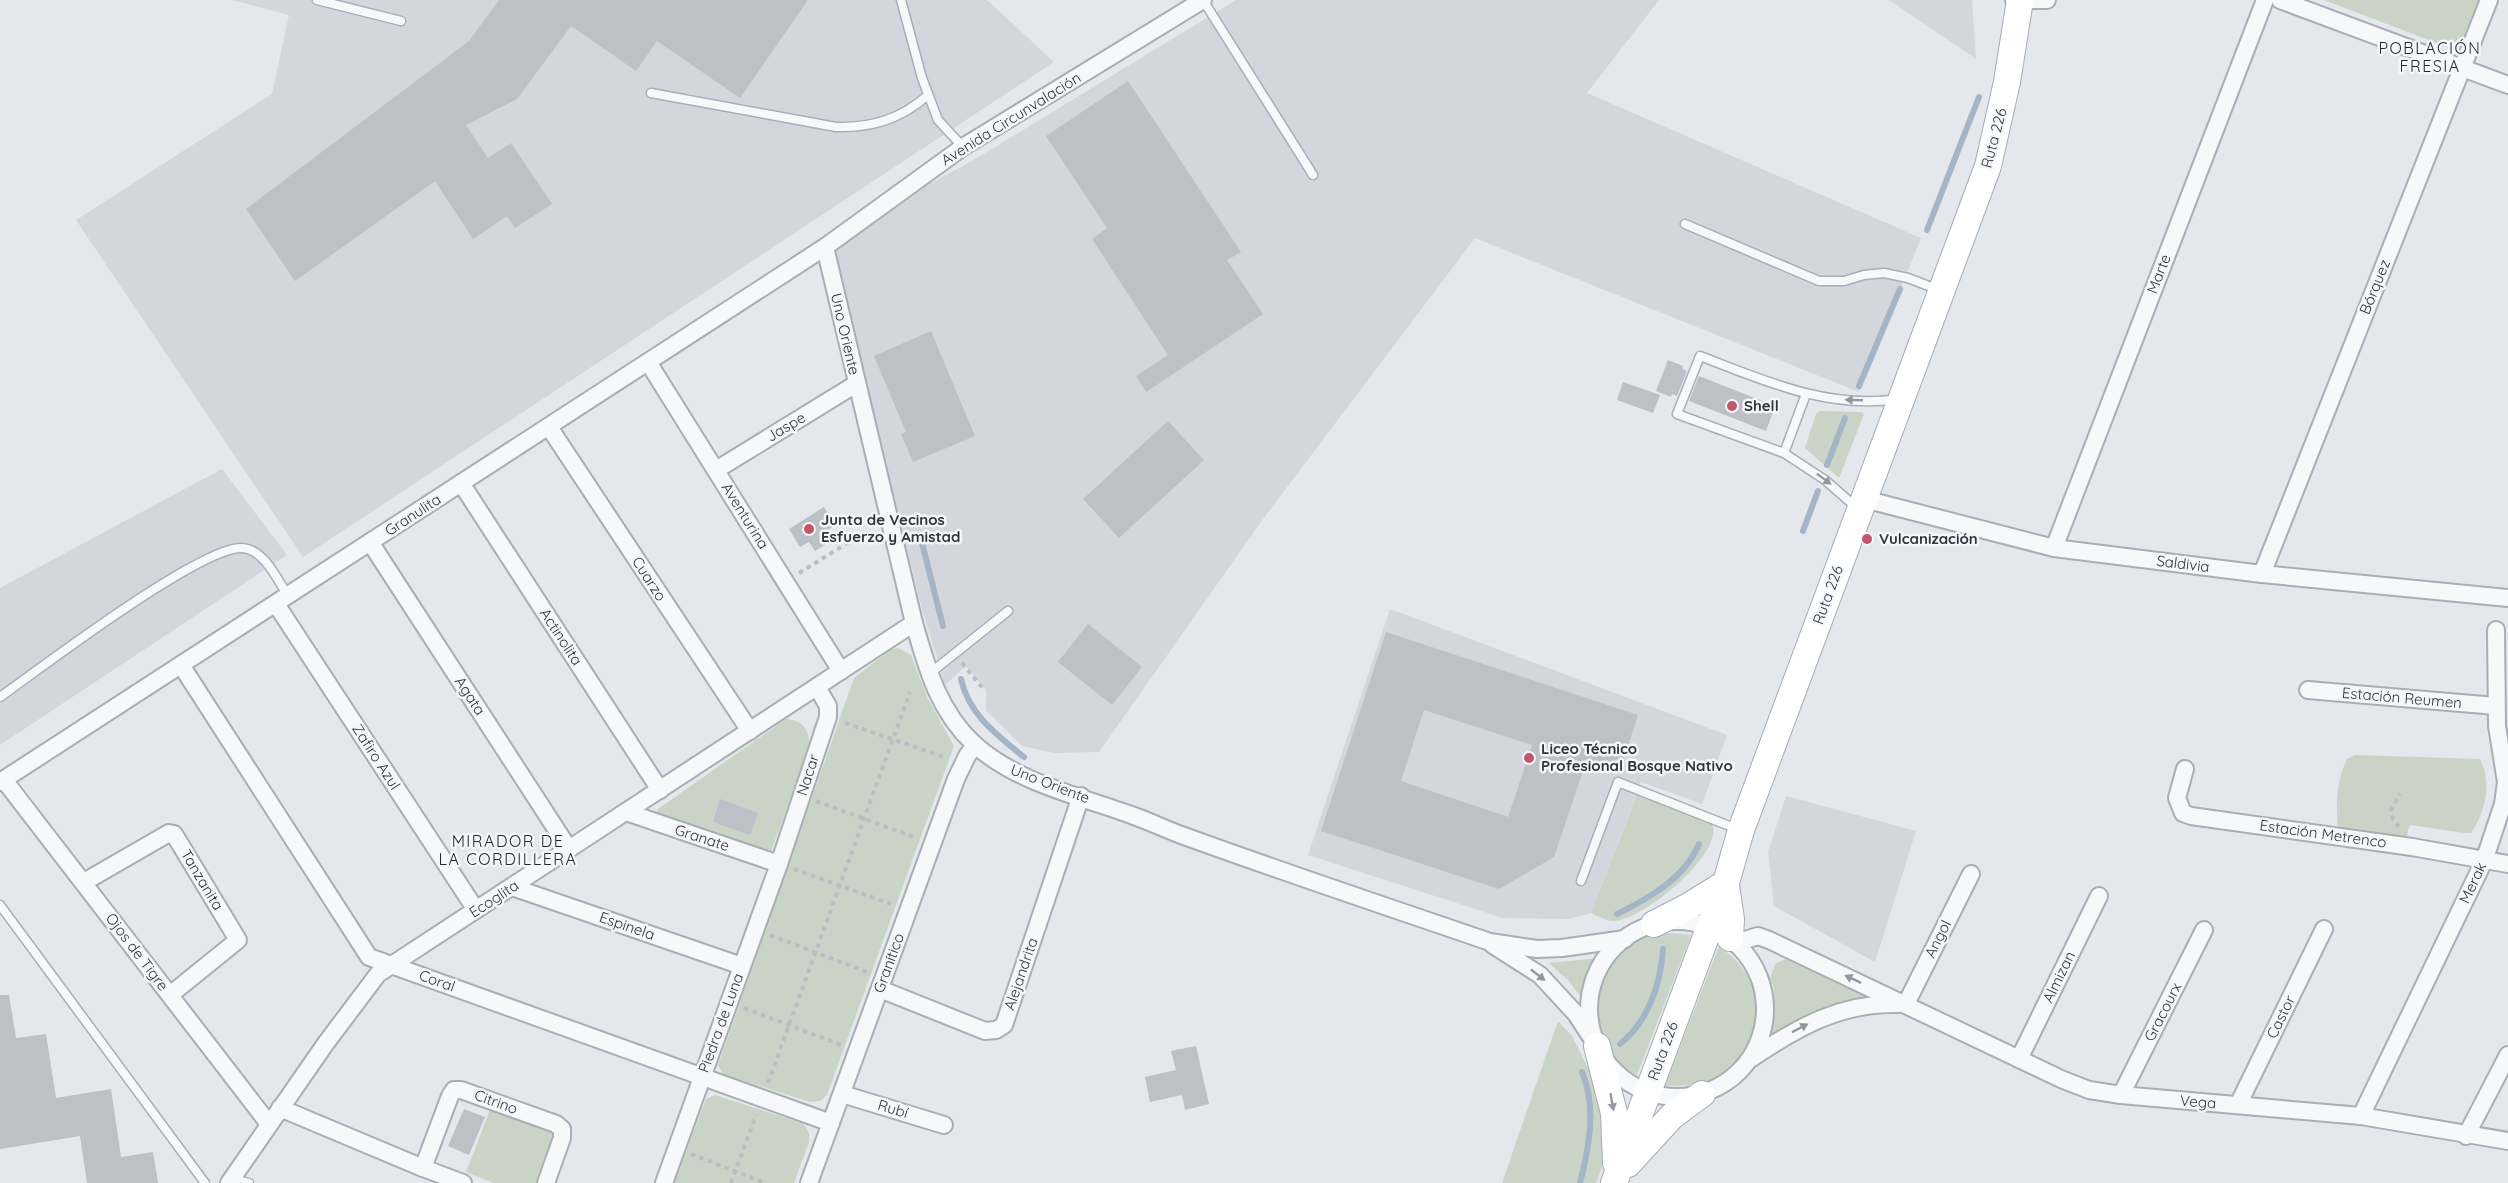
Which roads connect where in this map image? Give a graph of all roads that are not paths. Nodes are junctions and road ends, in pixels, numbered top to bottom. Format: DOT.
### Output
graph roads {
  1 [pos="317,0"];
  2 [pos="902,0"];
  3 [pos="1203,0"];
  4 [pos="2018,0"];
  5 [pos="2047,0"];
  6 [pos="2265,0"];
  7 [pos="2280,0"];
  8 [pos="2489,0"];
  9 [pos="401,21"];
  10 [pos="2461,69"];
  11 [pos="2508,85"];
  12 [pos="651,93"];
  13 [pos="928,95"];
  14 [pos="963,147"];
  15 [pos="1313,175"];
  16 [pos="1685,224"];
  17 [pos="825,247"];
  18 [pos="1941,291"];
  19 [pos="648,362"];
  20 [pos="856,384"];
  21 [pos="1806,394"];
  22 [pos="1902,398"];
  23 [pos="549,427"];
  24 [pos="1784,453"];
  25 [pos="716,470"];
  26 [pos="461,483"];
  27 [pos="1862,505"];
  28 [pos="370,542"];
  29 [pos="2054,548"];
  30 [pos="2262,574"];
  31 [pos="2508,598"];
  32 [pos="282,600"];
  33 [pos="1008,611"];
  34 [pos="914,623"];
  35 [pos="2496,630"];
  36 [pos="181,665"];
  37 [pos="842,671"];
  38 [pos="929,674"];
  39 [pos="817,687"];
  40 [pos="2308,690"];
  41 [pos="2500,696"];
  42 [pos="0,697"];
  43 [pos="750,731"];
  44 [pos="975,745"];
  45 [pos="2185,769"];
  46 [pos="2,781"];
  47 [pos="660,790"];
  48 [pos="1081,796"];
  49 [pos="626,812"];
  50 [pos="1741,830"];
  51 [pos="569,849"];
  52 [pos="2484,861"];
  53 [pos="779,864"];
  54 [pos="2508,864"];
  55 [pos="1971,874"];
  56 [pos="1581,880"];
  57 [pos="84,882"];
  58 [pos="1725,882"];
  59 [pos="512,887"];
  60 [pos="2099,896"];
  61 [pos="0,904"];
  62 [pos="476,910"];
  63 [pos="1654,924"];
  64 [pos="2324,929"];
  65 [pos="2204,930"];
  66 [pos="1725,936"];
  67 [pos="1625,939"];
  68 [pos="1490,942"];
  69 [pos="391,965"];
  70 [pos="742,966"];
  71 [pos="882,984"];
  72 [pos="170,995"];
  73 [pos="1906,1004"];
  74 [pos="1597,1046"];
  75 [pos="2508,1055"];
  76 [pos="1750,1059"];
  77 [pos="2019,1059"];
  78 [pos="702,1078"];
  79 [pos="1648,1092"];
  80 [pos="842,1094"];
  81 [pos="1702,1094"];
  82 [pos="2121,1095"];
  83 [pos="2238,1105"];
  84 [pos="280,1108"];
  85 [pos="2361,1116"];
  86 [pos="269,1124"];
  87 [pos="831,1124"];
  88 [pos="944,1125"];
  89 [pos="2466,1136"];
  90 [pos="2508,1141"];
  91 [pos="423,1168"];
  92 [pos="1615,1180"];
  93 [pos="230,1181"];
  94 [pos="205,1183"];
  95 [pos="249,1183"];
  96 [pos="463,1183"];
  97 [pos="546,1183"];
  98 [pos="664,1183"];
  99 [pos="809,1183"];
  1 -- 9 [label="lane"];
  2 -- 13 [label="lane"];
  3 -- 14 [label="street, Avenida Circunvalación"];
  3 -- 15 [label="lane"];
  4 -- 5 [label="street"];
  4 -- 18 [label="main road, Ruta 226"];
  6 -- 29 [label="street, Marte"];
  7 -- 10 [label="street"];
  8 -- 10 [label="street, Bórquez"];
  10 -- 11 [label="street"];
  10 -- 30 [label="street, Bórquez"];
  12 -- 13 [label="lane"];
  13 -- 14 [label="lane"];
  14 -- 17 [label="street, Avenida Circunvalación"];
  16 -- 18 [label="lane"];
  17 -- 19 [label="street, Granulita"];
  17 -- 20 [label="street, Uno Oriente"];
  18 -- 22 [label="main road, Ruta 226"];
  19 -- 23 [label="street, Granulita"];
  19 -- 25 [label="street, Aventurina"];
  20 -- 25 [label="street, Jaspe"];
  20 -- 34 [label="street, Uno Oriente"];
  22 -- 21 [label="lane, one-way"];
  21 -- 24 [label="lane"];
  21 -- 24 [label="lane"];
  22 -- 27 [label="main road, Ruta 226"];
  23 -- 26 [label="street, Granulita"];
  23 -- 43 [label="street, Cuarzo"];
  24 -- 27 [label="lane, one-way"];
  25 -- 37 [label="street, Aventurina"];
  26 -- 28 [label="street, Granulita"];
  26 -- 47 [label="street, Actinolita"];
  27 -- 29 [label="street, Saldivia"];
  27 -- 50 [label="main road, Ruta 226"];
  28 -- 32 [label="street, Granulita"];
  28 -- 51 [label="street, Agata"];
  29 -- 30 [label="street, Saldivia"];
  30 -- 31 [label="street, Saldivia"];
  32 -- 36 [label="street, Granulita"];
  32 -- 42 [label="lane"];
  32 -- 62 [label="street, Zafiro Azul"];
  33 -- 38 [label="lane"];
  34 -- 37 [label="street, Ecoglita"];
  34 -- 38 [label="street, Uno Oriente"];
  35 -- 41 [label="street, Merak"];
  36 -- 46 [label="street, Granulita"];
  36 -- 69 [label="street, Coral"];
  37 -- 39 [label="street, Ecoglita"];
  38 -- 44 [label="street, Uno Oriente"];
  39 -- 43 [label="street, Ecoglita"];
  39 -- 53 [label="street, Nacar"];
  40 -- 41 [label="street, Estación Reumen"];
  41 -- 52 [label="street, Merak"];
  43 -- 47 [label="street, Ecoglita"];
  44 -- 48 [label="street, Uno Oriente"];
  44 -- 71 [label="street, Granítico"];
  45 -- 52 [label="street, Estación Metrenco"];
  46 -- 57 [label="street, Ojos de Tigre"];
  47 -- 49 [label="street, Ecoglita"];
  48 -- 68 [label="street, Uno Oriente"];
  48 -- 71 [label="street, Alejandrita"];
  49 -- 51 [label="street, Ecoglita"];
  49 -- 53 [label="street, Granate"];
  50 -- 56 [label="lane"];
  50 -- 58 [label="main road, Ruta 226"];
  51 -- 59 [label="street, Ecoglita"];
  52 -- 54 [label="street, Estación Metrenco"];
  52 -- 85 [label="street, Merak"];
  53 -- 70 [label="street, Piedra de Luna"];
  55 -- 73 [label="street, Angol"];
  57 -- 72 [label="street, Ojos de Tigre"];
  57 -- 72 [label="street, Tanzanita"];
  58 -- 63 [label="main road"];
  58 -- 66 [label="main road, Ruta 226"];
  59 -- 62 [label="street, Ecoglita"];
  59 -- 70 [label="street, Espinela"];
  60 -- 77 [label="street, Almizan"];
  61 -- 94 [label="lane"];
  62 -- 69 [label="street, Ecoglita"];
  63 -- 66 [label="street"];
  63 -- 67 [label="street"];
  64 -- 83 [label="street, Castor"];
  65 -- 82 [label="street, Gracourx"];
  73 -- 66 [label="street, Vega, one-way"];
  66 -- 76 [label="street"];
  66 -- 79 [label="main road, Ruta 226"];
  67 -- 68 [label="street, Uno Oriente"];
  67 -- 74 [label="street"];
  68 -- 74 [label="street, Uno Oriente, one-way"];
  69 -- 78 [label="street, Coral"];
  69 -- 84 [label="street, Ecoglita"];
  70 -- 78 [label="street, Piedra de Luna"];
  71 -- 80 [label="street, Granítico"];
  72 -- 86 [label="street, Ojos de Tigre"];
  76 -- 73 [label="street, Vega, one-way"];
  73 -- 77 [label="street, Vega"];
  74 -- 79 [label="street, Uno Oriente"];
  74 -- 92 [label="main road, one-way"];
  75 -- 89 [label="street"];
  76 -- 81 [label="street"];
  77 -- 82 [label="street, Vega"];
  78 -- 87 [label="street, Coral"];
  78 -- 98 [label="street, Piedra de Luna"];
  79 -- 81 [label="street, Uno Oriente"];
  79 -- 92 [label="main road, Ruta 226"];
  80 -- 87 [label="street, Granítico"];
  80 -- 88 [label="street, Rubí"];
  81 -- 92 [label="main road"];
  82 -- 83 [label="street, Vega"];
  83 -- 85 [label="street, Vega"];
  84 -- 86 [label="street, Ecoglita"];
  84 -- 91 [label="street"];
  85 -- 89 [label="street, Vega"];
  86 -- 93 [label="street, Ecoglita"];
  87 -- 99 [label="street, Granítico"];
  89 -- 90 [label="street, Vega"];
  91 -- 96 [label="street"];
  91 -- 97 [label="street, Citrino"];
  93 -- 95 [label="lane"];
}
